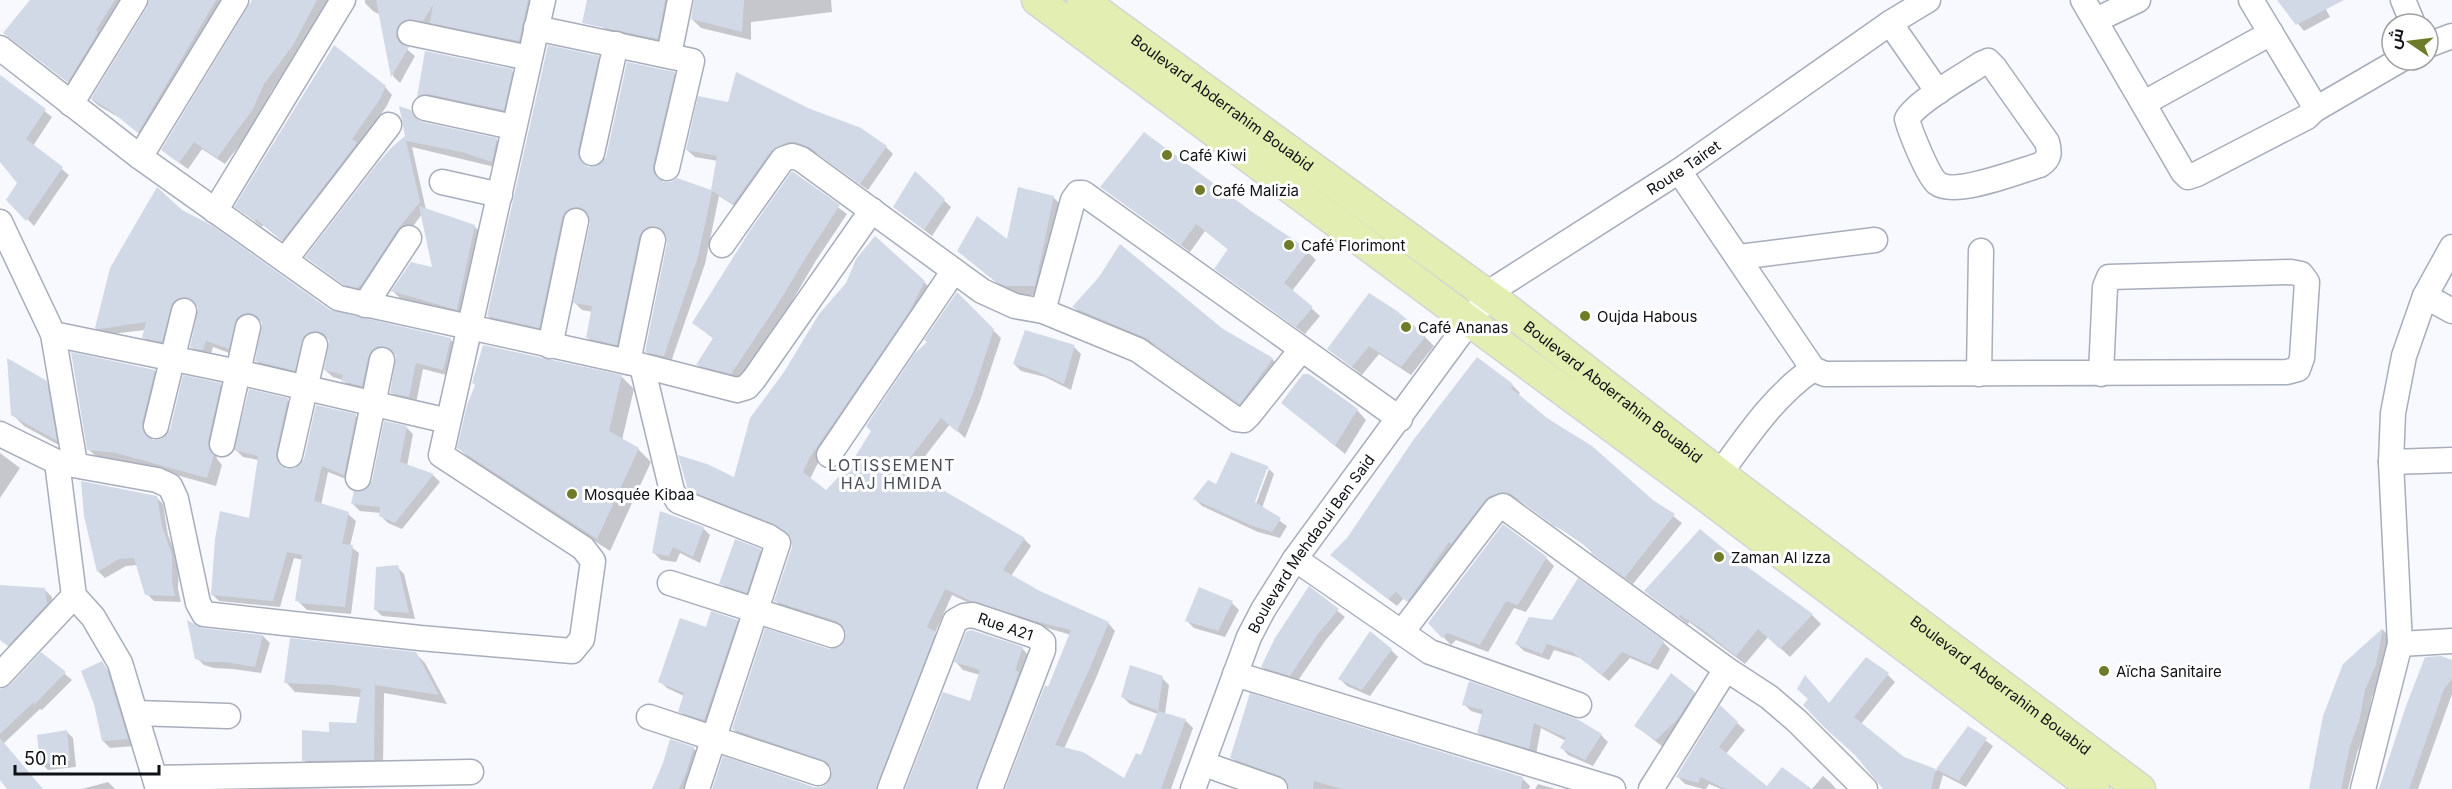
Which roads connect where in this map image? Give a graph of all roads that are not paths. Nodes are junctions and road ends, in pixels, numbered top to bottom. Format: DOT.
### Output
graph roads {
  1 [pos="135,0"];
  2 [pos="236,0"];
  3 [pos="343,0"];
  4 [pos="543,0"];
  5 [pos="681,0"];
  6 [pos="1037,0"];
  7 [pos="1082,0"];
  8 [pos="1928,0"];
  9 [pos="2083,0"];
  10 [pos="2138,0"];
  11 [pos="2251,0"];
  12 [pos="1894,13"];
  13 [pos="2096,20"];
  14 [pos="536,28"];
  15 [pos="410,33"];
  16 [pos="2271,33"];
  17 [pos="616,44"];
  18 [pos="0,48"];
  19 [pos="669,55"];
  20 [pos="529,58"];
  21 [pos="2380,72"];
  22 [pos="1938,92"];
  23 [pos="2144,103"];
  24 [pos="71,105"];
  25 [pos="425,108"];
  26 [pos="2314,110"];
  27 [pos="389,125"];
  28 [pos="513,127"];
  29 [pos="592,153"];
  30 [pos="140,157"];
  31 [pos="667,168"];
  32 [pos="1679,171"];
  33 [pos="442,182"];
  34 [pos="500,195"];
  35 [pos="872,210"];
  36 [pos="215,211"];
  37 [pos="576,221"];
  38 [pos="0,222"];
  39 [pos="409,238"];
  40 [pos="653,240"];
  41 [pos="1875,240"];
  42 [pos="722,245"];
  43 [pos="2452,247"];
  44 [pos="1981,251"];
  45 [pos="1739,257"];
  46 [pos="285,260"];
  47 [pos="953,272"];
  48 [pos="1488,296"];
  49 [pos="2426,296"];
  50 [pos="365,305"];
  51 [pos="184,311"];
  52 [pos="1043,311"];
  53 [pos="2452,311"];
  54 [pos="1469,321"];
  55 [pos="248,327"];
  56 [pos="469,328"];
  57 [pos="53,334"];
  58 [pos="315,345"];
  59 [pos="550,346"];
  60 [pos="1301,350"];
  61 [pos="171,359"];
  62 [pos="382,360"];
  63 [pos="635,364"];
  64 [pos="1813,369"];
  65 [pos="238,372"];
  66 [pos="1979,374"];
  67 [pos="2101,374"];
  68 [pos="306,387"];
  69 [pos="375,404"];
  70 [pos="1400,419"];
  71 [pos="448,421"];
  72 [pos="156,426"];
  73 [pos="0,434"];
  74 [pos="222,444"];
  75 [pos="829,454"];
  76 [pos="290,455"];
  77 [pos="2452,460"];
  78 [pos="2391,462"];
  79 [pos="66,463"];
  80 [pos="358,478"];
  81 [pos="1712,485"];
  82 [pos="1295,559"];
  83 [pos="670,583"];
  84 [pos="74,596"];
  85 [pos="756,610"];
  86 [pos="1402,632"];
  87 [pos="832,635"];
  88 [pos="2452,641"];
  89 [pos="2400,644"];
  90 [pos="3,667"];
  91 [pos="1726,669"];
  92 [pos="1235,674"];
  93 [pos="1579,705"];
  94 [pos="136,713"];
  95 [pos="228,716"];
  96 [pos="649,717"];
  97 [pos="715,738"];
  98 [pos="1203,764"];
  99 [pos="471,771"];
  100 [pos="818,772"];
  101 [pos="2094,782"];
  102 [pos="156,783"];
  103 [pos="697,789"];
  104 [pos="890,789"];
  105 [pos="990,789"];
  106 [pos="1193,789"];
  107 [pos="1275,789"];
  108 [pos="1613,789"];
  109 [pos="1651,789"];
  110 [pos="1865,789"];
  111 [pos="2140,789"];
  112 [pos="2363,789"];
  1 -- 24 [label="street"];
  2 -- 30 [label="street"];
  3 -- 36 [label="street"];
  4 -- 14 [label="street"];
  5 -- 19 [label="street"];
  6 -- 54 [label="main road, Boulevard Abderrahim Bouabid"];
  7 -- 48 [label="main road, Boulevard Abderrahim Bouabid"];
  8 -- 12 [label="street, Route Tairet"];
  9 -- 13 [label="street"];
  10 -- 13 [label="street"];
  11 -- 16 [label="street"];
  12 -- 22 [label="street"];
  12 -- 32 [label="street, Route Tairet"];
  13 -- 23 [label="street"];
  14 -- 17 [label="street"];
  14 -- 20 [label="street"];
  15 -- 20 [label="street"];
  16 -- 23 [label="street"];
  16 -- 26 [label="street"];
  17 -- 19 [label="street"];
  17 -- 29 [label="street"];
  18 -- 24 [label="street"];
  19 -- 31 [label="street"];
  20 -- 28 [label="street"];
  21 -- 26 [label="street"];
  22 -- 22 [label="street"];
  23 -- 26 [label="street"];
  24 -- 30 [label="street"];
  25 -- 28 [label="street"];
  27 -- 46 [label="street"];
  28 -- 34 [label="street"];
  30 -- 36 [label="street"];
  32 -- 45 [label="street"];
  32 -- 48 [label="street, Route Tairet"];
  33 -- 34 [label="street"];
  34 -- 56 [label="street"];
  35 -- 42 [label="street"];
  35 -- 47 [label="street"];
  35 -- 63 [label="street"];
  36 -- 46 [label="street"];
  37 -- 59 [label="street"];
  38 -- 57 [label="street"];
  39 -- 50 [label="street"];
  40 -- 63 [label="street"];
  41 -- 45 [label="street"];
  43 -- 49 [label="street"];
  44 -- 66 [label="street"];
  45 -- 64 [label="street"];
  46 -- 50 [label="street"];
  47 -- 52 [label="street"];
  47 -- 75 [label="street"];
  48 -- 54 [label="street, Route Tairet"];
  48 -- 81 [label="main road, Boulevard Abderrahim Bouabid"];
  49 -- 53 [label="street"];
  49 -- 78 [label="street"];
  50 -- 56 [label="street"];
  51 -- 61 [label="street"];
  52 -- 60 [label="street"];
  52 -- 60 [label="street"];
  54 -- 70 [label="street, Boulevard Mehdaoui Ben Said"];
  54 -- 81 [label="main road, Boulevard Abderrahim Bouabid"];
  55 -- 65 [label="street"];
  56 -- 59 [label="street"];
  56 -- 71 [label="street"];
  57 -- 61 [label="street"];
  57 -- 79 [label="street"];
  58 -- 68 [label="street"];
  59 -- 63 [label="street"];
  60 -- 70 [label="street"];
  61 -- 65 [label="street"];
  61 -- 72 [label="street"];
  62 -- 69 [label="street"];
  63 -- 85 [label="street"];
  64 -- 66 [label="street"];
  64 -- 81 [label="street"];
  65 -- 68 [label="street"];
  65 -- 74 [label="street"];
  66 -- 67 [label="street"];
  67 -- 67 [label="street"];
  68 -- 69 [label="street"];
  68 -- 76 [label="street"];
  69 -- 71 [label="street"];
  69 -- 80 [label="street"];
  70 -- 82 [label="street, Boulevard Mehdaoui Ben Said"];
  71 -- 79 [label="street"];
  73 -- 79 [label="street"];
  77 -- 78 [label="street"];
  78 -- 89 [label="street"];
  79 -- 84 [label="street"];
  81 -- 101 [label="main road, Boulevard Abderrahim Bouabid"];
  82 -- 86 [label="street"];
  82 -- 92 [label="street, Boulevard Mehdaoui Ben Said"];
  83 -- 85 [label="street"];
  84 -- 90 [label="street"];
  84 -- 94 [label="street"];
  85 -- 87 [label="street"];
  85 -- 97 [label="street"];
  86 -- 91 [label="street"];
  86 -- 93 [label="street"];
  88 -- 89 [label="street"];
  89 -- 112 [label="street"];
  91 -- 109 [label="street"];
  91 -- 110 [label="street"];
  92 -- 98 [label="street, Boulevard Mehdaoui Ben Said"];
  92 -- 108 [label="street"];
  94 -- 95 [label="street"];
  94 -- 102 [label="street"];
  96 -- 97 [label="street"];
  97 -- 100 [label="street"];
  97 -- 103 [label="street"];
  98 -- 106 [label="street, Boulevard Mehdaoui Ben Said"];
  98 -- 107 [label="street"];
  99 -- 102 [label="street"];
  101 -- 111 [label="main road, Boulevard Abderrahim Bouabid"];
  104 -- 105 [label="street, Rue A21"];
}
